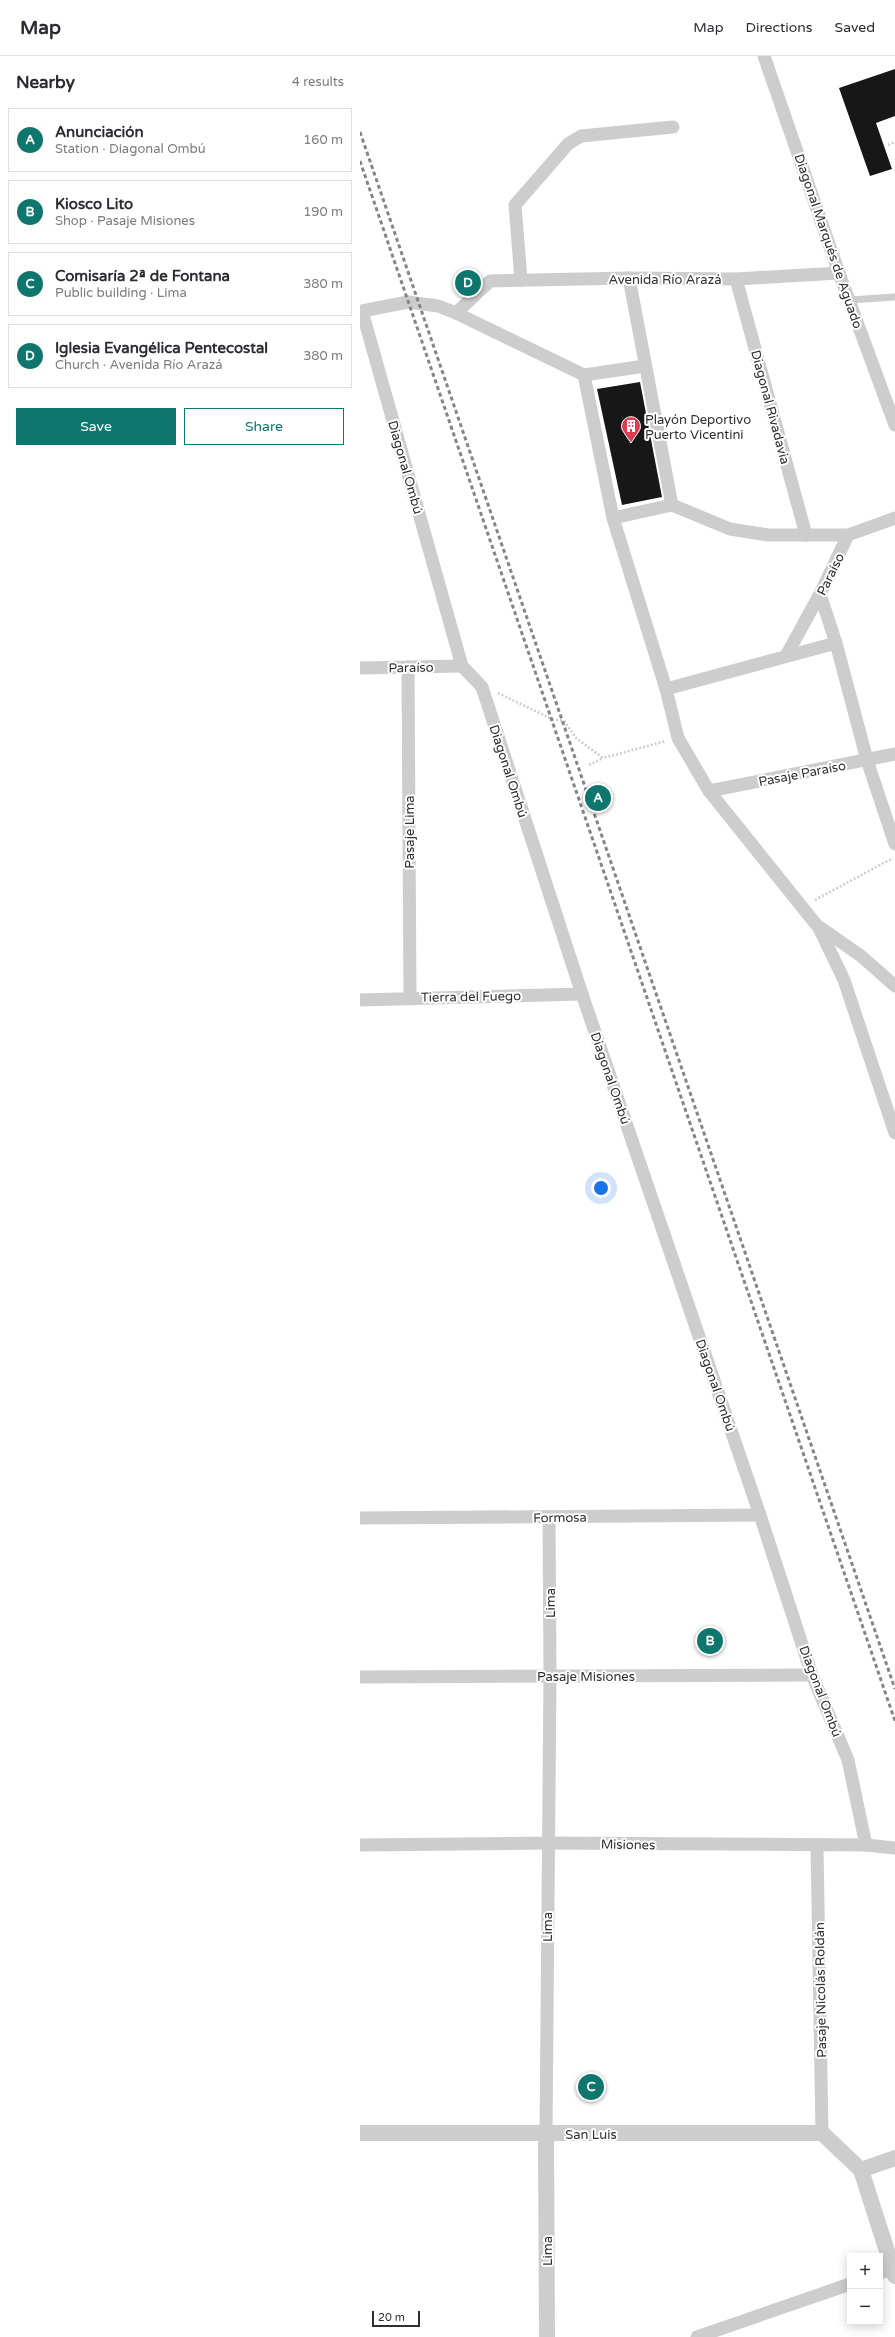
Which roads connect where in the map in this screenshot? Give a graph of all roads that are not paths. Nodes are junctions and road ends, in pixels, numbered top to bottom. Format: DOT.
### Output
graph roads {
  1 [pos="764,56"];
  2 [pos="673,127"];
  3 [pos="839,273"];
  4 [pos="629,278"];
  5 [pos="736,279"];
  6 [pos="521,280"];
  7 [pos="895,297"];
  8 [pos="849,300"];
  9 [pos="456,313"];
  10 [pos="645,366"];
  11 [pos="584,375"];
  12 [pos="895,425"];
  13 [pos="672,505"];
  14 [pos="613,518"];
  15 [pos="895,518"];
  16 [pos="806,534"];
  17 [pos="848,535"];
  18 [pos="820,594"];
  19 [pos="836,642"];
  20 [pos="786,656"];
  21 [pos="462,666"];
  22 [pos="408,667"];
  23 [pos="360,668"];
  24 [pos="666,690"];
  25 [pos="895,754"];
  26 [pos="867,760"];
  27 [pos="709,791"];
  28 [pos="895,844"];
  29 [pos="819,928"];
  30 [pos="895,986"];
  31 [pos="582,994"];
  32 [pos="410,998"];
  33 [pos="360,1000"];
  34 [pos="895,1133"];
  35 [pos="760,1515"];
  36 [pos="549,1517"];
  37 [pos="360,1518"];
  38 [pos="812,1675"];
  39 [pos="550,1676"];
  40 [pos="360,1677"];
  41 [pos="548,1843"];
  42 [pos="360,1845"];
  43 [pos="866,1845"];
  44 [pos="817,1846"];
  45 [pos="895,1848"];
  46 [pos="360,2133"];
  47 [pos="822,2133"];
  48 [pos="546,2134"];
  49 [pos="895,2158"];
  50 [pos="861,2170"];
  51 [pos="889,2273"];
  52 [pos="847,2285"];
  53 [pos="547,2337"];
  54 [pos="697,2337"];
  1 -- 3 [label="street, Diagonal Marqués de Aguado"];
  2 -- 6 [label="street"];
  3 -- 5 [label="street, Avenida Río Arazá"];
  3 -- 8 [label="street, Diagonal Marqués de Aguado"];
  4 -- 5 [label="street, Avenida Río Arazá"];
  4 -- 6 [label="street, Avenida Río Arazá"];
  4 -- 10 [label="street"];
  5 -- 16 [label="street, Diagonal Rivadavia"];
  6 -- 9 [label="street, Avenida Río Arazá"];
  7 -- 8 [label="lane"];
  8 -- 12 [label="street, Diagonal Marqués de Aguado"];
  9 -- 11 [label="street"];
  9 -- 21 [label="street, Diagonal Ombú"];
  10 -- 11 [label="street"];
  10 -- 13 [label="street"];
  11 -- 14 [label="street"];
  13 -- 14 [label="street"];
  13 -- 16 [label="street"];
  14 -- 24 [label="street"];
  15 -- 17 [label="street"];
  16 -- 17 [label="street"];
  17 -- 18 [label="street, Paraíso"];
  18 -- 19 [label="street"];
  18 -- 20 [label="street, Paraíso"];
  19 -- 20 [label="street"];
  19 -- 26 [label="street"];
  20 -- 24 [label="street"];
  21 -- 22 [label="street, Paraíso"];
  21 -- 31 [label="street, Diagonal Ombú"];
  22 -- 23 [label="street, Paraíso"];
  22 -- 32 [label="street, Pasaje Lima"];
  24 -- 27 [label="street"];
  25 -- 26 [label="street, Pasaje Paraíso"];
  26 -- 27 [label="street, Pasaje Paraíso"];
  26 -- 28 [label="street"];
  27 -- 29 [label="street"];
  29 -- 30 [label="street"];
  29 -- 34 [label="street"];
  31 -- 32 [label="street, Tierra del Fuego"];
  31 -- 35 [label="street, Diagonal Ombú"];
  32 -- 33 [label="street, Tierra del Fuego"];
  35 -- 36 [label="street, Formosa"];
  35 -- 38 [label="street, Diagonal Ombú"];
  36 -- 37 [label="street, Formosa"];
  36 -- 39 [label="street, Lima"];
  38 -- 39 [label="street, Pasaje Misiones"];
  38 -- 43 [label="street, Diagonal Ombú"];
  39 -- 40 [label="street, Pasaje Misiones"];
  39 -- 41 [label="street, Lima"];
  41 -- 42 [label="street, Misiones"];
  41 -- 44 [label="street, Misiones"];
  41 -- 48 [label="street, Lima"];
  43 -- 44 [label="street, Misiones"];
  43 -- 45 [label="street, Misiones"];
  44 -- 47 [label="street, Pasaje Nicolás Roldán"];
  46 -- 48 [label="street, San Luis"];
  47 -- 48 [label="street, San Luis"];
  47 -- 50 [label="street"];
  48 -- 53 [label="street, Lima"];
  49 -- 50 [label="street"];
  50 -- 51 [label="street"];
  52 -- 54 [label="street"];
}
